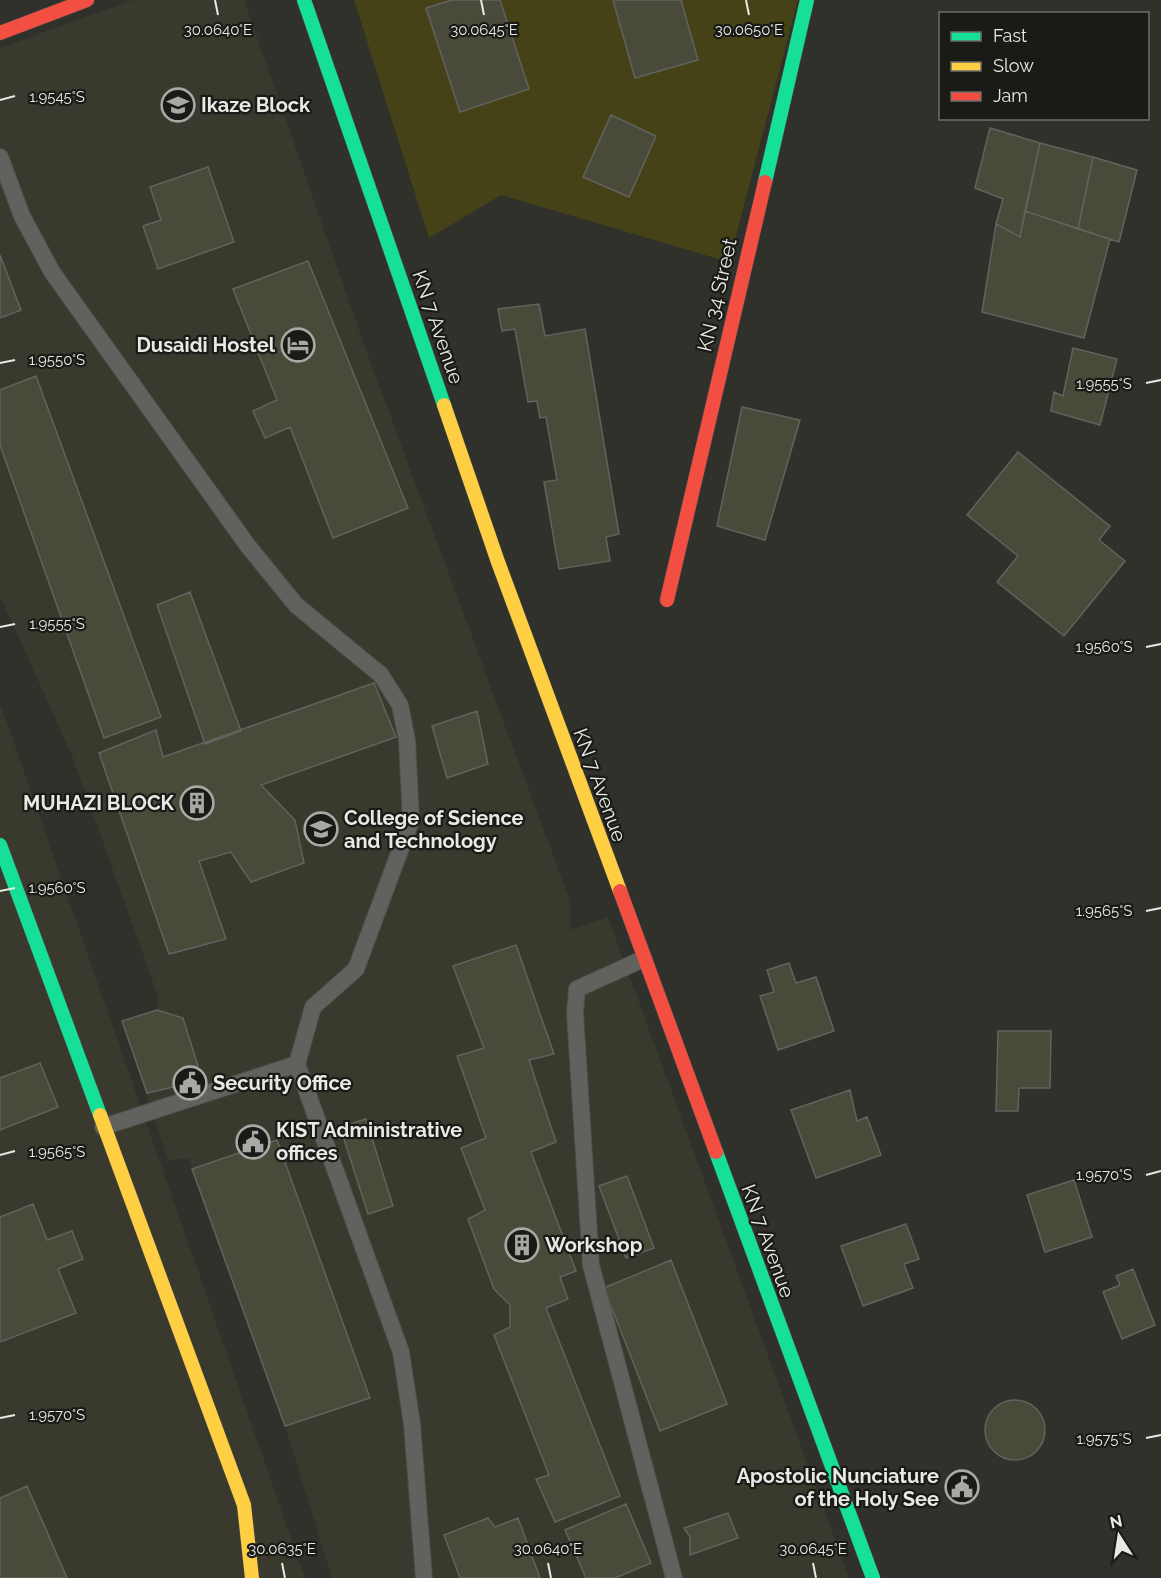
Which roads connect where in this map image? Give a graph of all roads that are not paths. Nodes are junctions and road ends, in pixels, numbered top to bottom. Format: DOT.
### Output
graph roads {
  1 [pos="87,0"];
  2 [pos="304,0"];
  3 [pos="807,0"];
  4 [pos="0,33"];
  5 [pos="0,157"];
  6 [pos="667,600"];
  7 [pos="0,845"];
  8 [pos="642,959"];
  9 [pos="297,1064"];
  10 [pos="103,1127"];
  11 [pos="252,1578"];
  12 [pos="424,1578"];
  13 [pos="674,1578"];
  14 [pos="873,1578"];
  1 -- 4 [label="street"];
  2 -- 8 [label="street, KN 7 Avenue"];
  3 -- 6 [label="street, KN 34 Street"];
  5 -- 9 [label="lane"];
  7 -- 10 [label="street"];
  8 -- 13 [label="lane"];
  8 -- 14 [label="street, KN 7 Avenue"];
  9 -- 10 [label="lane"];
  9 -- 12 [label="lane"];
  10 -- 11 [label="street"];
}
